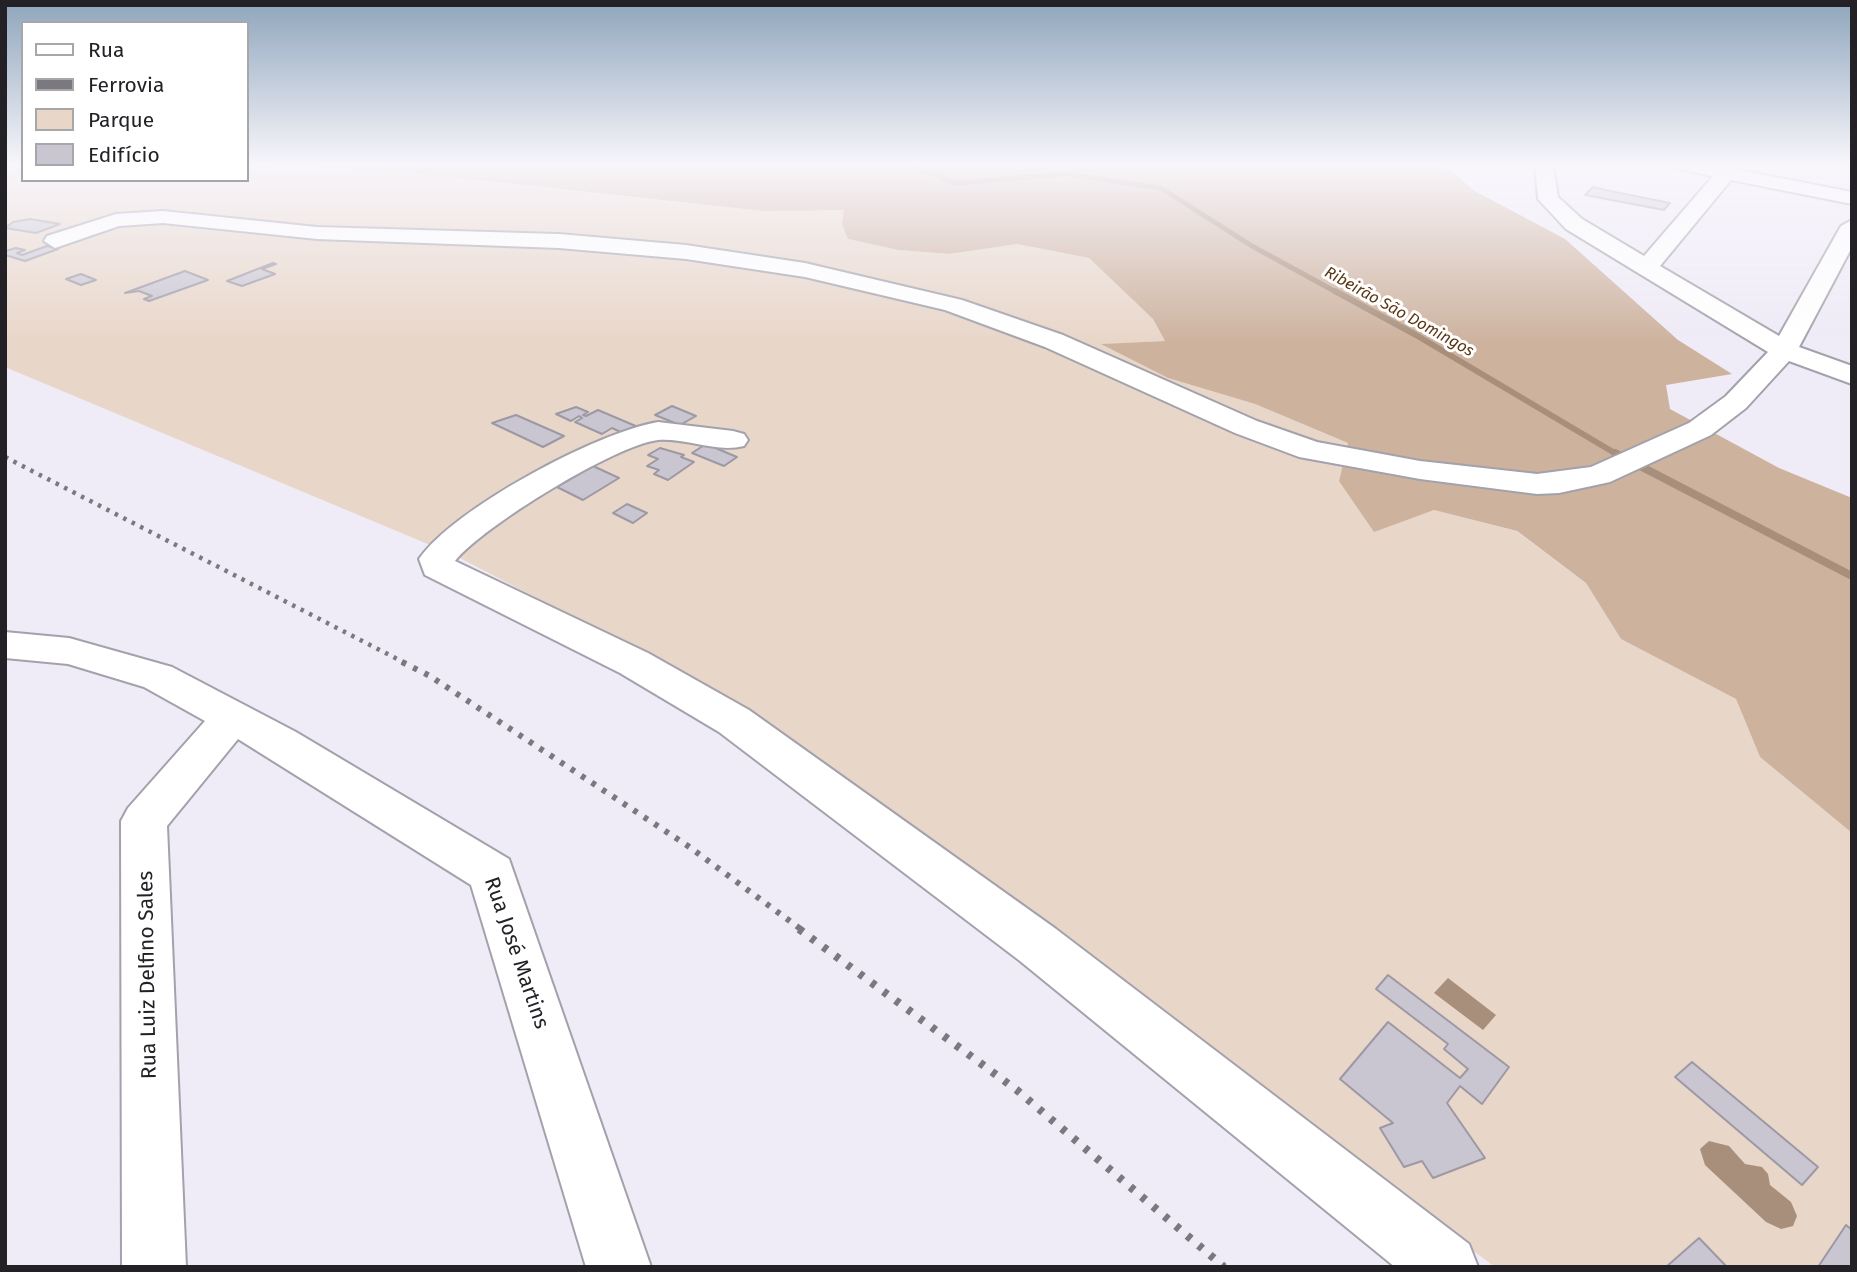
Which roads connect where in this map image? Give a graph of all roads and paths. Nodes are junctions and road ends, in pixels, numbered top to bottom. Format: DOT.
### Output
graph roads {
  1 [pos="103,224"];
  2 [pos="234,224"];
  3 [pos="1575,224"];
  4 [pos="1683,224"];
  5 [pos="1852,226"];
  6 [pos="55,241"];
  7 [pos="1647,267"];
  8 [pos="1784,350"];
  9 [pos="1852,376"];
  10 [pos="733,440"];
  11 [pos="5,645"];
  12 [pos="233,717"];
  13 [pos="154,1267"];
  14 [pos="619,1267"];
  15 [pos="1446,1267"];
  1 -- 6 [label="street"];
  2 -- 8 [label="street"];
  3 -- 7 [label="street"];
  4 -- 7 [label="street"];
  5 -- 8 [label="street"];
  7 -- 8 [label="street"];
  8 -- 9 [label="street"];
  10 -- 15 [label="street"];
  11 -- 12 [label="street, Rua José Martins"];
  12 -- 13 [label="street, Rua Luiz Delfino Sales"];
  12 -- 14 [label="street, Rua José Martins"];
}
